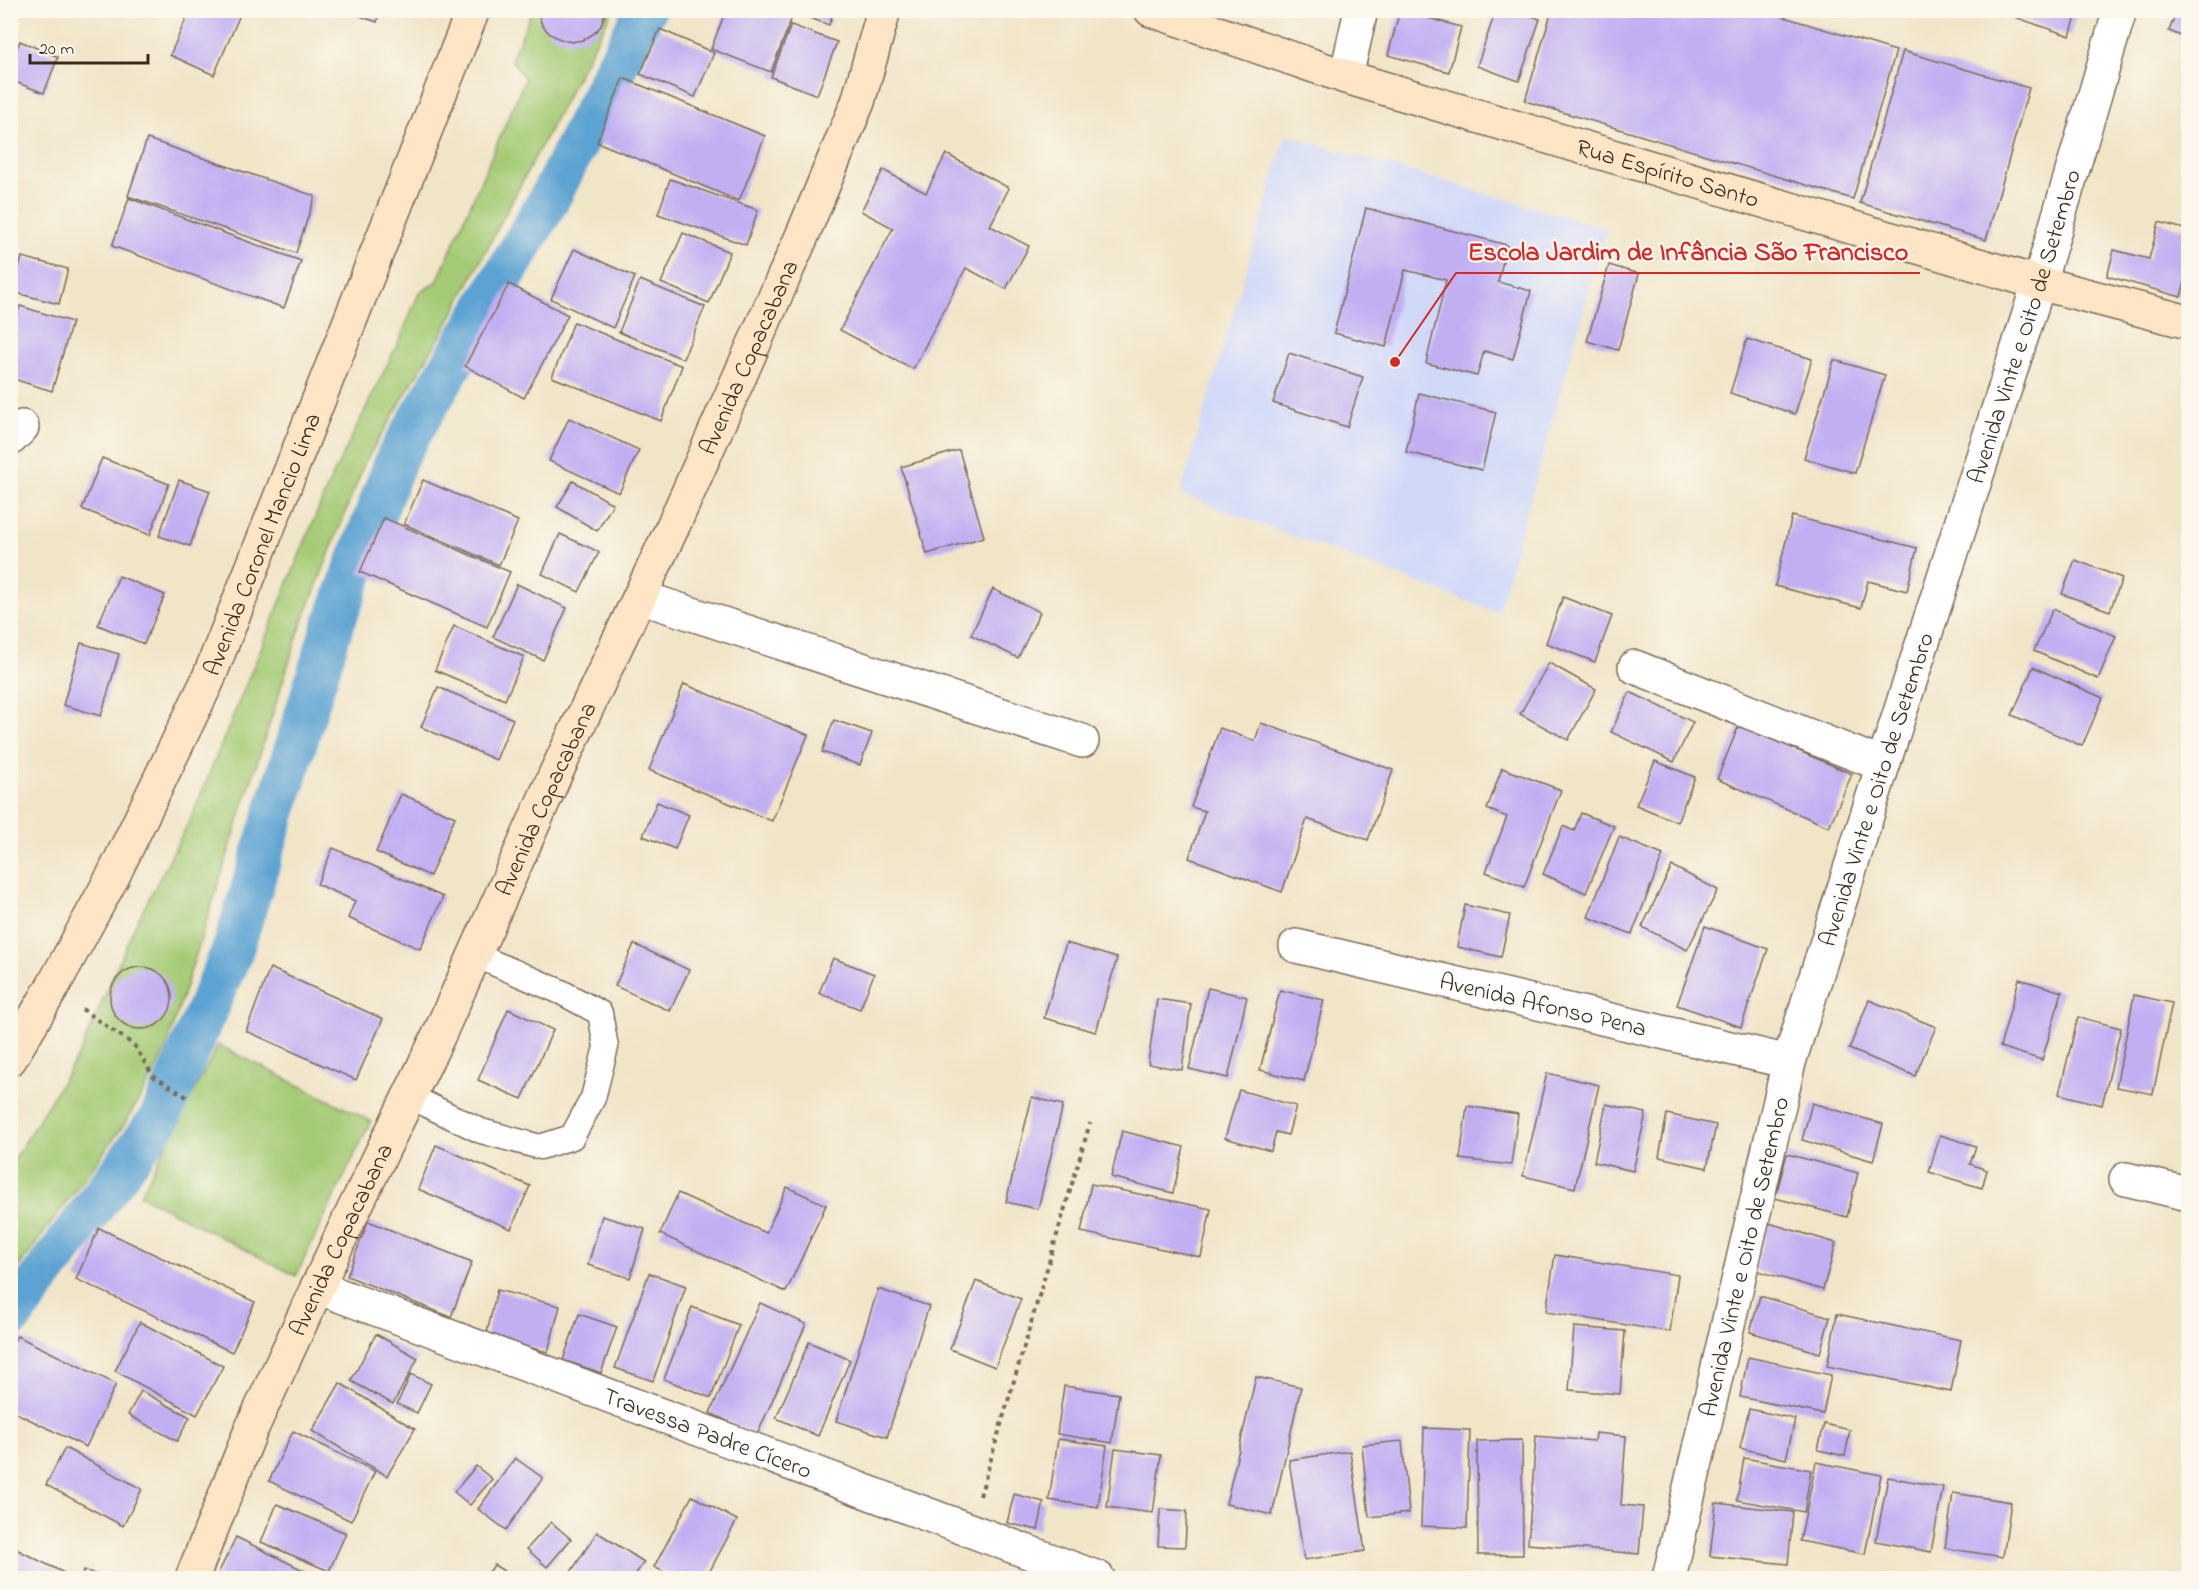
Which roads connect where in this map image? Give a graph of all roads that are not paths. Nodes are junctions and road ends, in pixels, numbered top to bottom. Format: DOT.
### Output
graph roads {
  1 [pos="473,10"];
  2 [pos="884,10"];
  3 [pos="1151,10"];
  4 [pos="1361,10"];
  5 [pos="2120,10"];
  6 [pos="1346,77"];
  7 [pos="2038,283"];
  8 [pos="2188,322"];
  9 [pos="640,597"];
  10 [pos="1635,667"];
  11 [pos="1082,741"];
  12 [pos="1883,765"];
  13 [pos="1296,946"];
  14 [pos="475,955"];
  15 [pos="10,1059"];
  16 [pos="1789,1062"];
  17 [pos="409,1096"];
  18 [pos="2126,1179"];
  19 [pos="2188,1194"];
  20 [pos="317,1287"];
  21 [pos="192,1578"];
  22 [pos="1098,1578"];
  23 [pos="1669,1578"];
  1 -- 15 [label="street, Avenida Coronel Mancio Lima"];
  2 -- 9 [label="street, Avenida Copacabana"];
  3 -- 6 [label="street, Rua Espírito Santo"];
  4 -- 6 [label="street"];
  5 -- 7 [label="street, Avenida Vinte e Oito de Setembro"];
  6 -- 7 [label="street, Rua Espírito Santo"];
  7 -- 8 [label="street, Rua Espírito Santo"];
  7 -- 12 [label="street, Avenida Vinte e Oito de Setembro"];
  9 -- 11 [label="street"];
  9 -- 14 [label="street, Avenida Copacabana"];
  10 -- 12 [label="street"];
  12 -- 16 [label="street, Avenida Vinte e Oito de Setembro"];
  13 -- 16 [label="street, Avenida Afonso Pena"];
  14 -- 17 [label="street, Avenida Copacabana"];
  14 -- 17 [label="lane"];
  16 -- 23 [label="street, Avenida Vinte e Oito de Setembro"];
  17 -- 20 [label="street, Avenida Copacabana"];
  18 -- 19 [label="street"];
  20 -- 21 [label="street, Avenida Copacabana"];
  20 -- 22 [label="street, Travessa Padre Cícero"];
}
